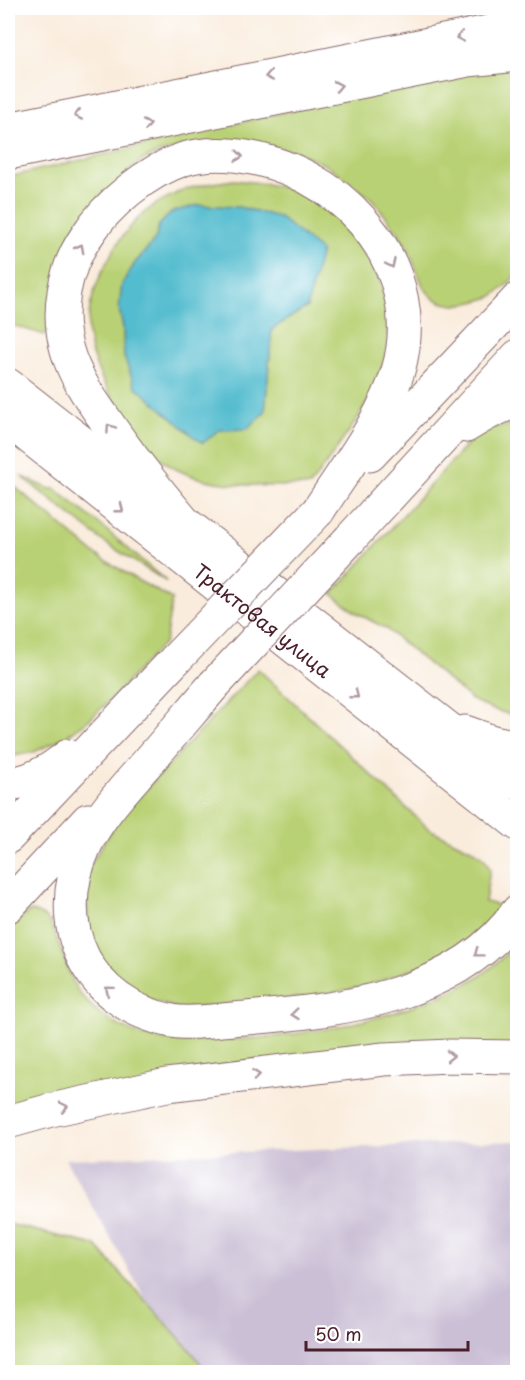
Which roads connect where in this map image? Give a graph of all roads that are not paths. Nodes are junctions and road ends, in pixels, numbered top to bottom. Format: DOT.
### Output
graph roads {
  1 [pos="518,26"];
  2 [pos="518,55"];
  3 [pos="8,129"];
  4 [pos="8,153"];
  5 [pos="518,299"];
  6 [pos="518,356"];
  7 [pos="8,385"];
  8 [pos="518,401"];
  9 [pos="8,420"];
  10 [pos="437,445"];
  11 [pos="8,452"];
  12 [pos="74,472"];
  13 [pos="318,511"];
  14 [pos="185,523"];
  15 [pos="176,658"];
  16 [pos="214,685"];
  17 [pos="446,726"];
  18 [pos="518,747"];
  19 [pos="518,783"];
  20 [pos="8,784"];
  21 [pos="513,826"];
  22 [pos="8,837"];
  23 [pos="8,906"];
  24 [pos="518,911"];
  25 [pos="518,1057"];
  26 [pos="8,1122"];
  1 -- 3 [label="main road, one-way"];
  4 -- 2 [label="main road, one-way"];
  5 -- 13 [label="main road"];
  6 -- 10 [label="main road"];
  7 -- 14 [label="main road, Трактовая улица"];
  8 -- 10 [label="main road"];
  9 -- 12 [label="main road, Трактовая улица"];
  10 -- 16 [label="main road, bridge"];
  11 -- 12 [label="main road"];
  12 -- 21 [label="main road, Трактовая улица, one-way"];
  14 -- 13 [label="main road, one-way"];
  13 -- 15 [label="main road, bridge"];
  14 -- 17 [label="main road, Трактовая улица"];
  15 -- 20 [label="main road"];
  15 -- 22 [label="main road"];
  16 -- 23 [label="main road"];
  24 -- 16 [label="main road, one-way"];
  17 -- 18 [label="main road"];
  17 -- 19 [label="main road, Трактовая улица"];
  26 -- 25 [label="main road, one-way"];
}
